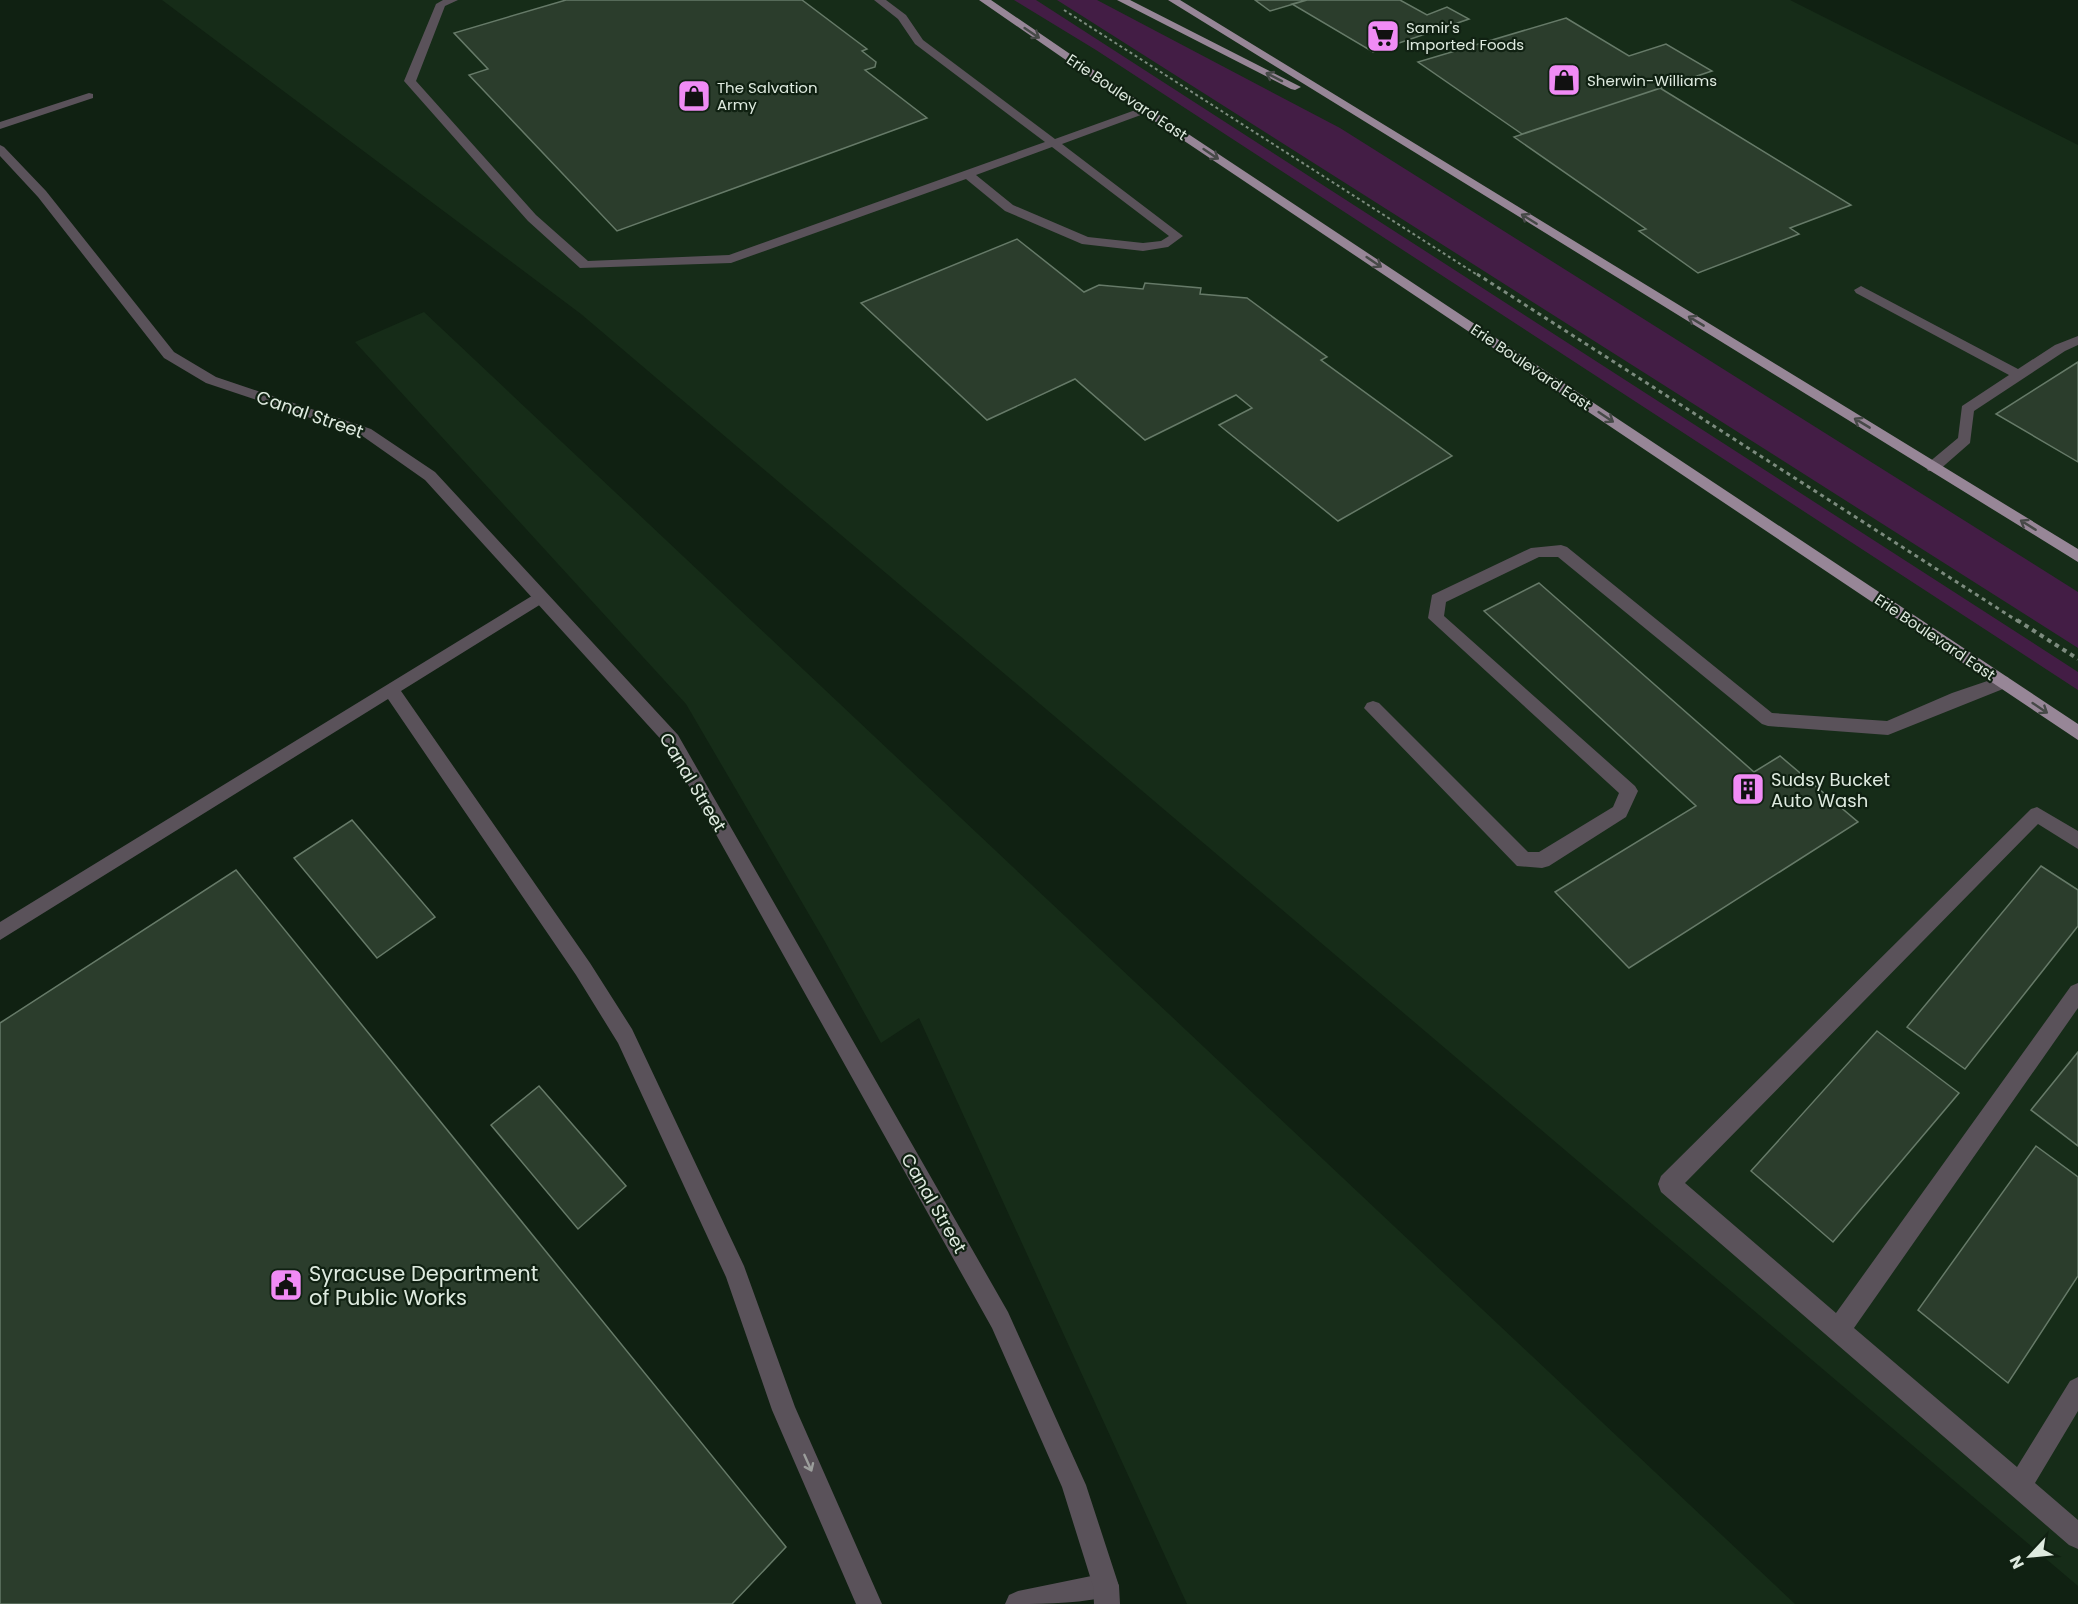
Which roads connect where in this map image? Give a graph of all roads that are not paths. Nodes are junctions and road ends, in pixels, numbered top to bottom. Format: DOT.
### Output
graph roads {
  1 [pos="453,0"];
  2 [pos="879,0"];
  3 [pos="984,0"];
  4 [pos="1122,0"];
  5 [pos="1173,0"];
  6 [pos="89,96"];
  7 [pos="1145,110"];
  8 [pos="0,126"];
  9 [pos="1401,140"];
  10 [pos="1051,143"];
  11 [pos="0,149"];
  12 [pos="966,173"];
  13 [pos="1861,290"];
  14 [pos="2078,340"];
  15 [pos="2019,375"];
  16 [pos="1933,467"];
  17 [pos="2078,556"];
  18 [pos="540,597"];
  19 [pos="2002,682"];
  20 [pos="391,690"];
  21 [pos="1373,708"];
  22 [pos="2078,733"];
  23 [pos="2078,841"];
  24 [pos="0,932"];
  25 [pos="2078,992"];
  26 [pos="1839,1329"];
  27 [pos="2078,1389"];
  28 [pos="2020,1485"];
  29 [pos="2078,1536"];
  30 [pos="1106,1595"];
  31 [pos="869,1604"];
  32 [pos="1018,1604"];
  1 -- 12 [label="street"];
  2 -- 10 [label="street"];
  3 -- 7 [label="main road, Erie Boulevard East, one-way"];
  9 -- 4 [label="main road, one-way"];
  5 -- 9 [label="main road"];
  6 -- 8 [label="street"];
  7 -- 10 [label="street"];
  7 -- 19 [label="main road, Erie Boulevard East, one-way"];
  16 -- 9 [label="main road, one-way"];
  10 -- 12 [label="street"];
  10 -- 12 [label="street"];
  11 -- 18 [label="street, Canal Street"];
  13 -- 15 [label="street"];
  14 -- 15 [label="street"];
  15 -- 16 [label="street"];
  17 -- 16 [label="main road, one-way"];
  18 -- 20 [label="street"];
  18 -- 30 [label="street, Canal Street"];
  19 -- 21 [label="street"];
  19 -- 22 [label="main road, Erie Boulevard East, one-way"];
  20 -- 24 [label="street"];
  20 -- 31 [label="street, one-way"];
  23 -- 26 [label="street"];
  25 -- 26 [label="street"];
  26 -- 28 [label="street"];
  27 -- 28 [label="street"];
  28 -- 29 [label="street"];
  30 -- 32 [label="street"];
}
